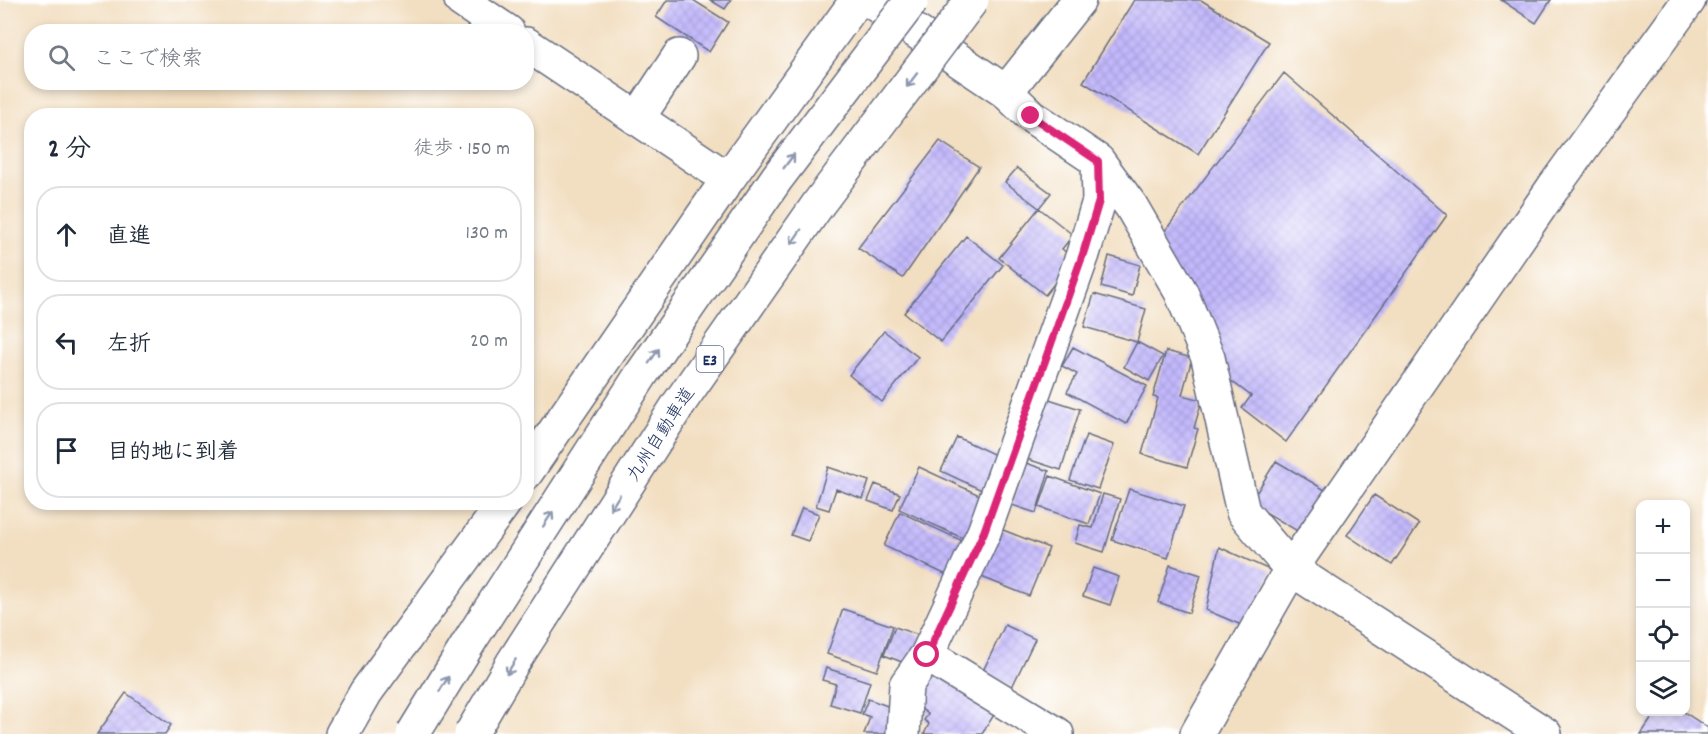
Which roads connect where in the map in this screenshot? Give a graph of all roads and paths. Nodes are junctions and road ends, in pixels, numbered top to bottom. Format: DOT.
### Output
graph roads {
  1 [pos="460,0"];
  2 [pos="857,0"];
  3 [pos="869,0"];
  4 [pos="912,0"];
  5 [pos="972,0"];
  6 [pos="1079,0"];
  7 [pos="1689,0"];
  8 [pos="496,24"];
  9 [pos="534,49"];
  10 [pos="679,56"];
  11 [pos="1006,92"];
  12 [pos="638,118"];
  13 [pos="1098,161"];
  14 [pos="728,179"];
  15 [pos="534,461"];
  16 [pos="499,510"];
  17 [pos="1291,569"];
  18 [pos="927,655"];
  19 [pos="342,734"];
  20 [pos="413,734"];
  21 [pos="471,734"];
  22 [pos="903,734"];
  23 [pos="1057,734"];
  24 [pos="1197,734"];
  25 [pos="1545,734"];
  1 -- 8 [label="main road"];
  2 -- 14 [label="main road"];
  3 -- 11 [label="main road"];
  20 -- 4 [label="main road, one-way, bridge"];
  5 -- 21 [label="main road, 九州自動車道 / E3, one-way, bridge"];
  6 -- 11 [label="main road"];
  7 -- 17 [label="main road"];
  9 -- 12 [label="main road"];
  10 -- 12 [label="main road"];
  11 -- 13 [label="main road"];
  12 -- 14 [label="main road"];
  13 -- 17 [label="main road"];
  13 -- 18 [label="main road"];
  14 -- 15 [label="main road"];
  16 -- 19 [label="main road"];
  17 -- 24 [label="main road"];
  17 -- 25 [label="main road"];
  18 -- 22 [label="main road"];
  18 -- 23 [label="main road"];
}
